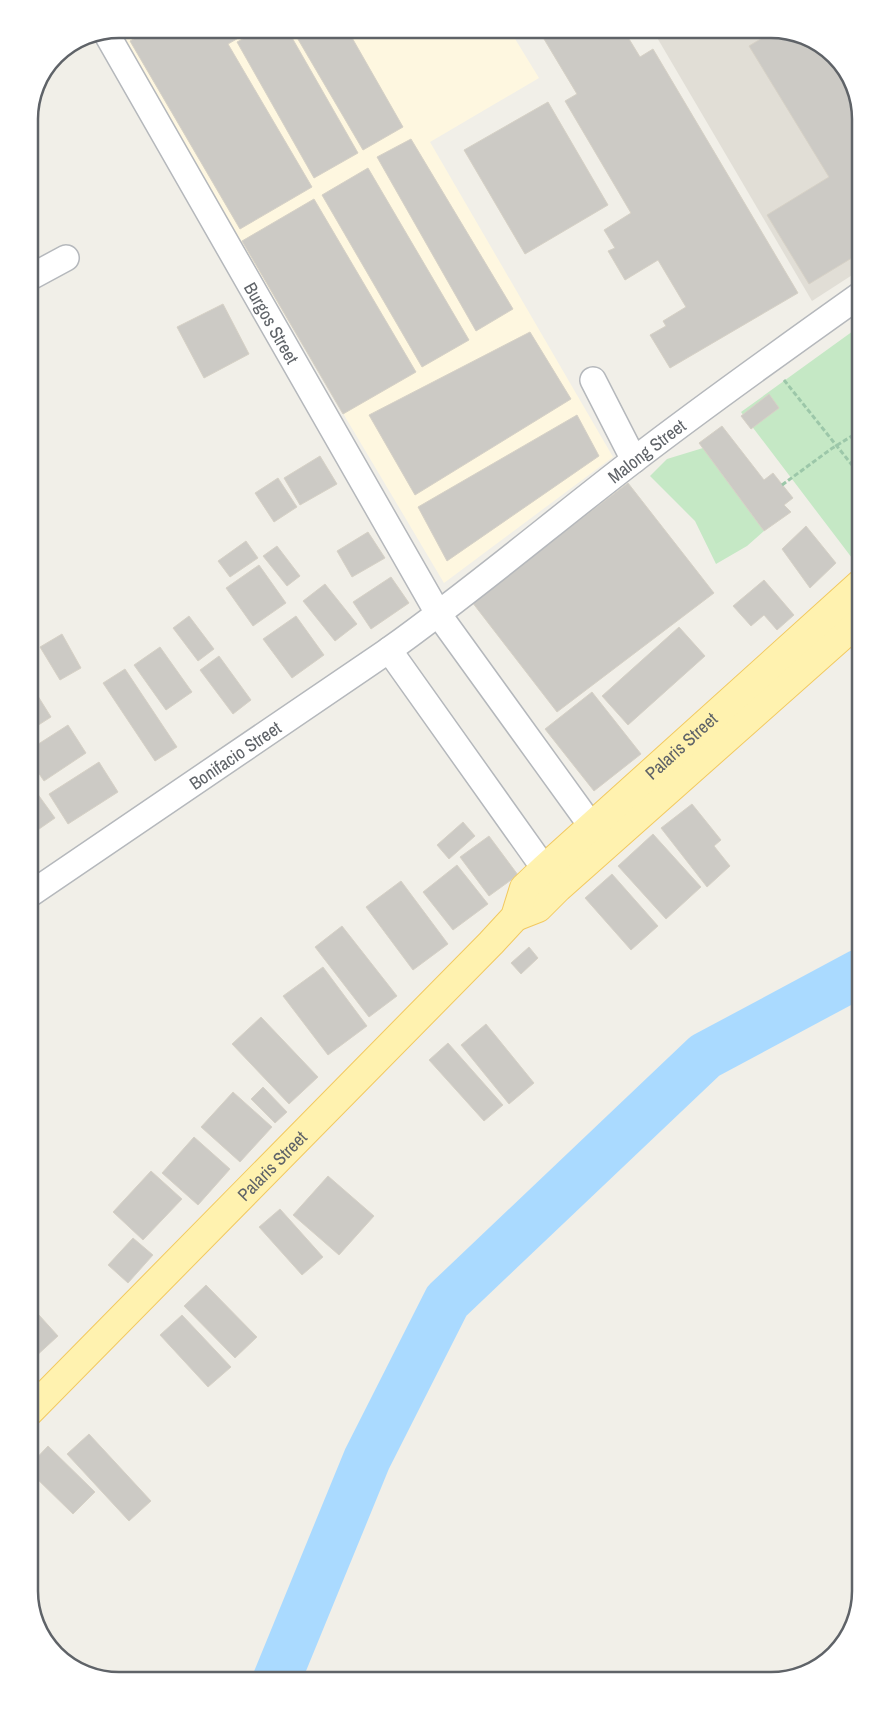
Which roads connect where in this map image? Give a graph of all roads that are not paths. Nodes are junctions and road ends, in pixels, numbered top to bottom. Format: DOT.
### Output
graph roads {
  1 [pos="109,39"];
  2 [pos="66,258"];
  3 [pos="38,273"];
  4 [pos="852,302"];
  5 [pos="593,380"];
  6 [pos="634,460"];
  7 [pos="852,591"];
  8 [pos="833,608"];
  9 [pos="439,615"];
  10 [pos="852,623"];
  11 [pos="852,633"];
  12 [pos="389,650"];
  13 [pos="598,836"];
  14 [pos="551,878"];
  15 [pos="38,889"];
  16 [pos="38,1403"];
  1 -- 9 [label="street, Burgos Street"];
  2 -- 3 [label="street"];
  4 -- 6 [label="street, Malong Street"];
  5 -- 6 [label="street"];
  6 -- 9 [label="street, Malong Street"];
  7 -- 8 [label="main road, Palaris Street"];
  8 -- 10 [label="street"];
  8 -- 13 [label="main road, Palaris Street"];
  9 -- 12 [label="street, Bonifacio Street"];
  9 -- 13 [label="street, Burgos Street"];
  11 -- 13 [label="main road, Palaris Street"];
  12 -- 14 [label="street"];
  12 -- 15 [label="street, Bonifacio Street"];
  13 -- 14 [label="main road, Palaris Street"];
  14 -- 16 [label="main road, Palaris Street"];
}
